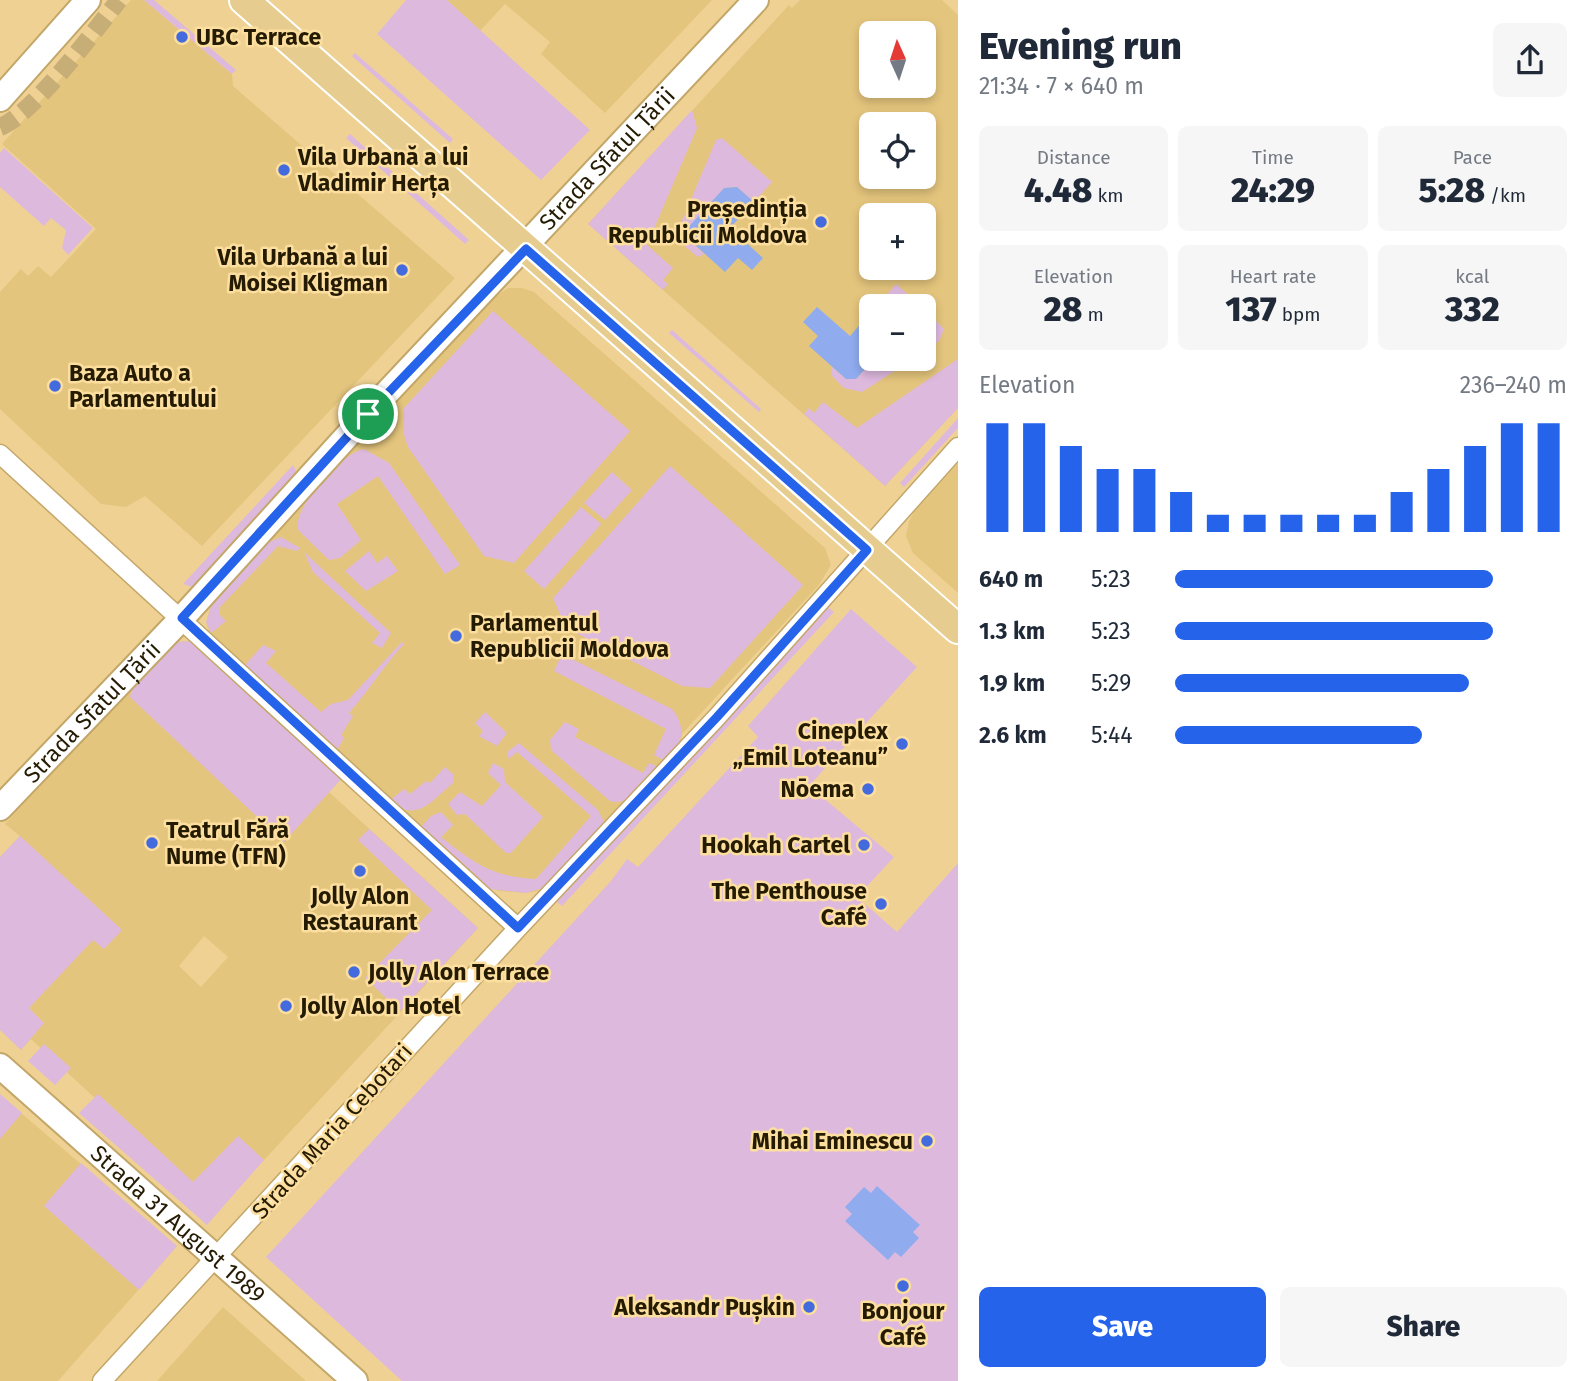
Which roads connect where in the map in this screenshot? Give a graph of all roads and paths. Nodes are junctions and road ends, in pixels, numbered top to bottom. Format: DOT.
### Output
graph roads {
  1 [pos="88,0"];
  2 [pos="244,0"];
  3 [pos="756,0"];
  4 [pos="6,91"];
  5 [pos="526,249"];
  6 [pos="958,447"];
  7 [pos="0,454"];
  8 [pos="867,550"];
  9 [pos="182,618"];
  10 [pos="958,629"];
  11 [pos="0,808"];
  12 [pos="518,928"];
  13 [pos="0,1066"];
  14 [pos="216,1258"];
  15 [pos="102,1381"];
  16 [pos="355,1381"];
  1 -- 4 [label="main road"];
  2 -- 5 [label="main road"];
  3 -- 5 [label="main road, Strada Sfatul Țării"];
  5 -- 8 [label="main road"];
  5 -- 9 [label="main road, Strada Sfatul Țării"];
  6 -- 8 [label="street, Strada Maria Cebotari"];
  7 -- 9 [label="street"];
  8 -- 10 [label="main road"];
  8 -- 12 [label="street, Strada Maria Cebotari"];
  9 -- 11 [label="main road, Strada Sfatul Țării"];
  9 -- 12 [label="street"];
  12 -- 14 [label="street, Strada Maria Cebotari"];
  13 -- 14 [label="main road, Strada 31 August 1989"];
  14 -- 15 [label="street, Strada Maria Cebotari"];
  14 -- 16 [label="main road, Strada 31 August 1989"];
}
